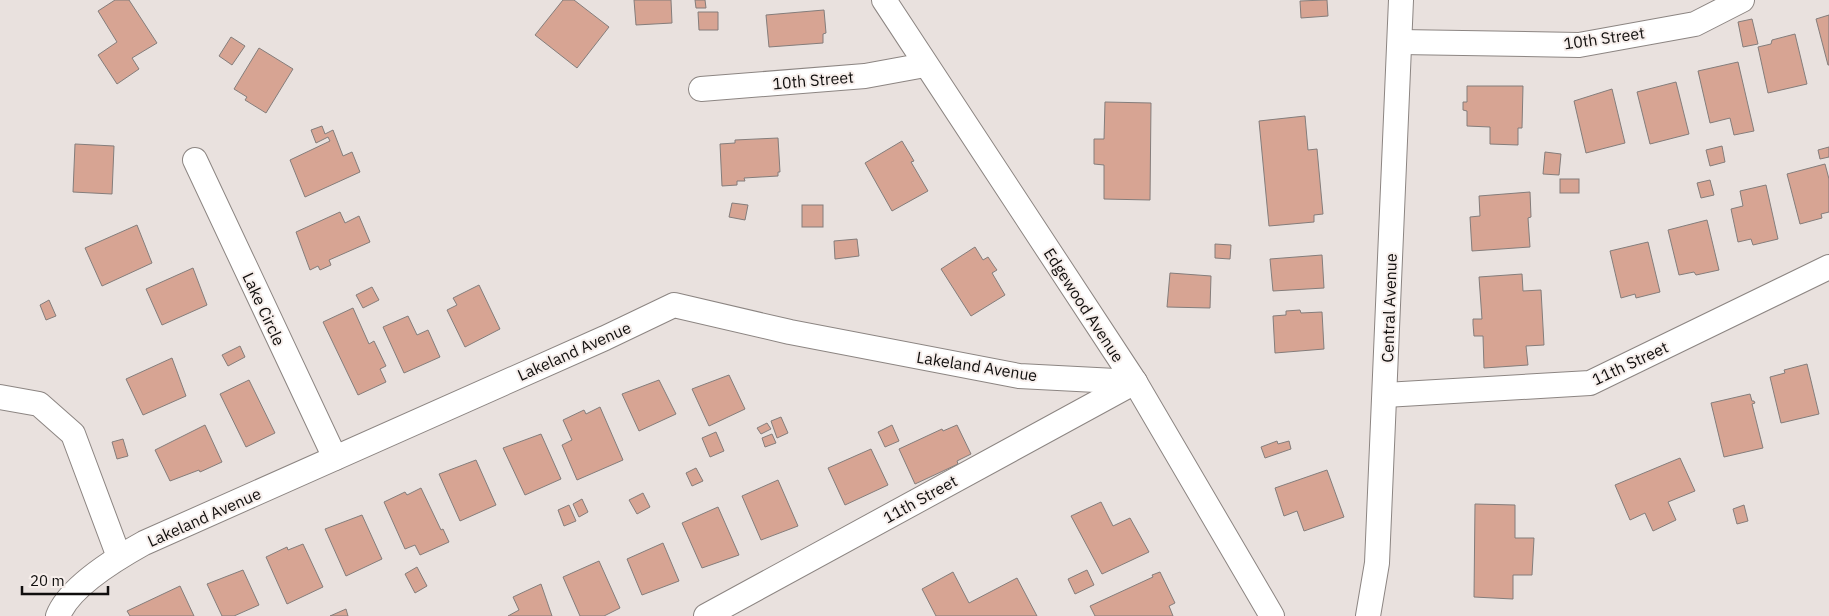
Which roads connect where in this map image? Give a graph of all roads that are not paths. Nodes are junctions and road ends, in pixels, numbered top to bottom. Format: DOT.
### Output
graph roads {
  1 [pos="884,0"];
  2 [pos="1401,0"];
  3 [pos="1742,0"];
  4 [pos="1400,42"];
  5 [pos="925,65"];
  6 [pos="701,89"];
  7 [pos="194,160"];
  8 [pos="1829,267"];
  9 [pos="1135,382"];
  10 [pos="1385,395"];
  11 [pos="0,397"];
  12 [pos="334,458"];
  13 [pos="119,556"];
  14 [pos="59,613"];
  15 [pos="706,616"];
  16 [pos="1272,616"];
  17 [pos="1368,616"];
  1 -- 5 [label="street, Edgewood Avenue"];
  2 -- 4 [label="street, Central Avenue"];
  3 -- 4 [label="street, 10th Street"];
  4 -- 10 [label="street, Central Avenue"];
  5 -- 6 [label="street, 10th Street"];
  5 -- 9 [label="street, Edgewood Avenue"];
  7 -- 12 [label="street, Lake Circle"];
  8 -- 10 [label="street, 11th Street"];
  9 -- 12 [label="street, Lakeland Avenue"];
  9 -- 15 [label="street, 11th Street"];
  9 -- 16 [label="street, Edgewood Avenue"];
  10 -- 17 [label="street, Central Avenue"];
  11 -- 13 [label="street"];
  12 -- 13 [label="street, Lakeland Avenue"];
  13 -- 14 [label="street, Lakeland Avenue"];
}
